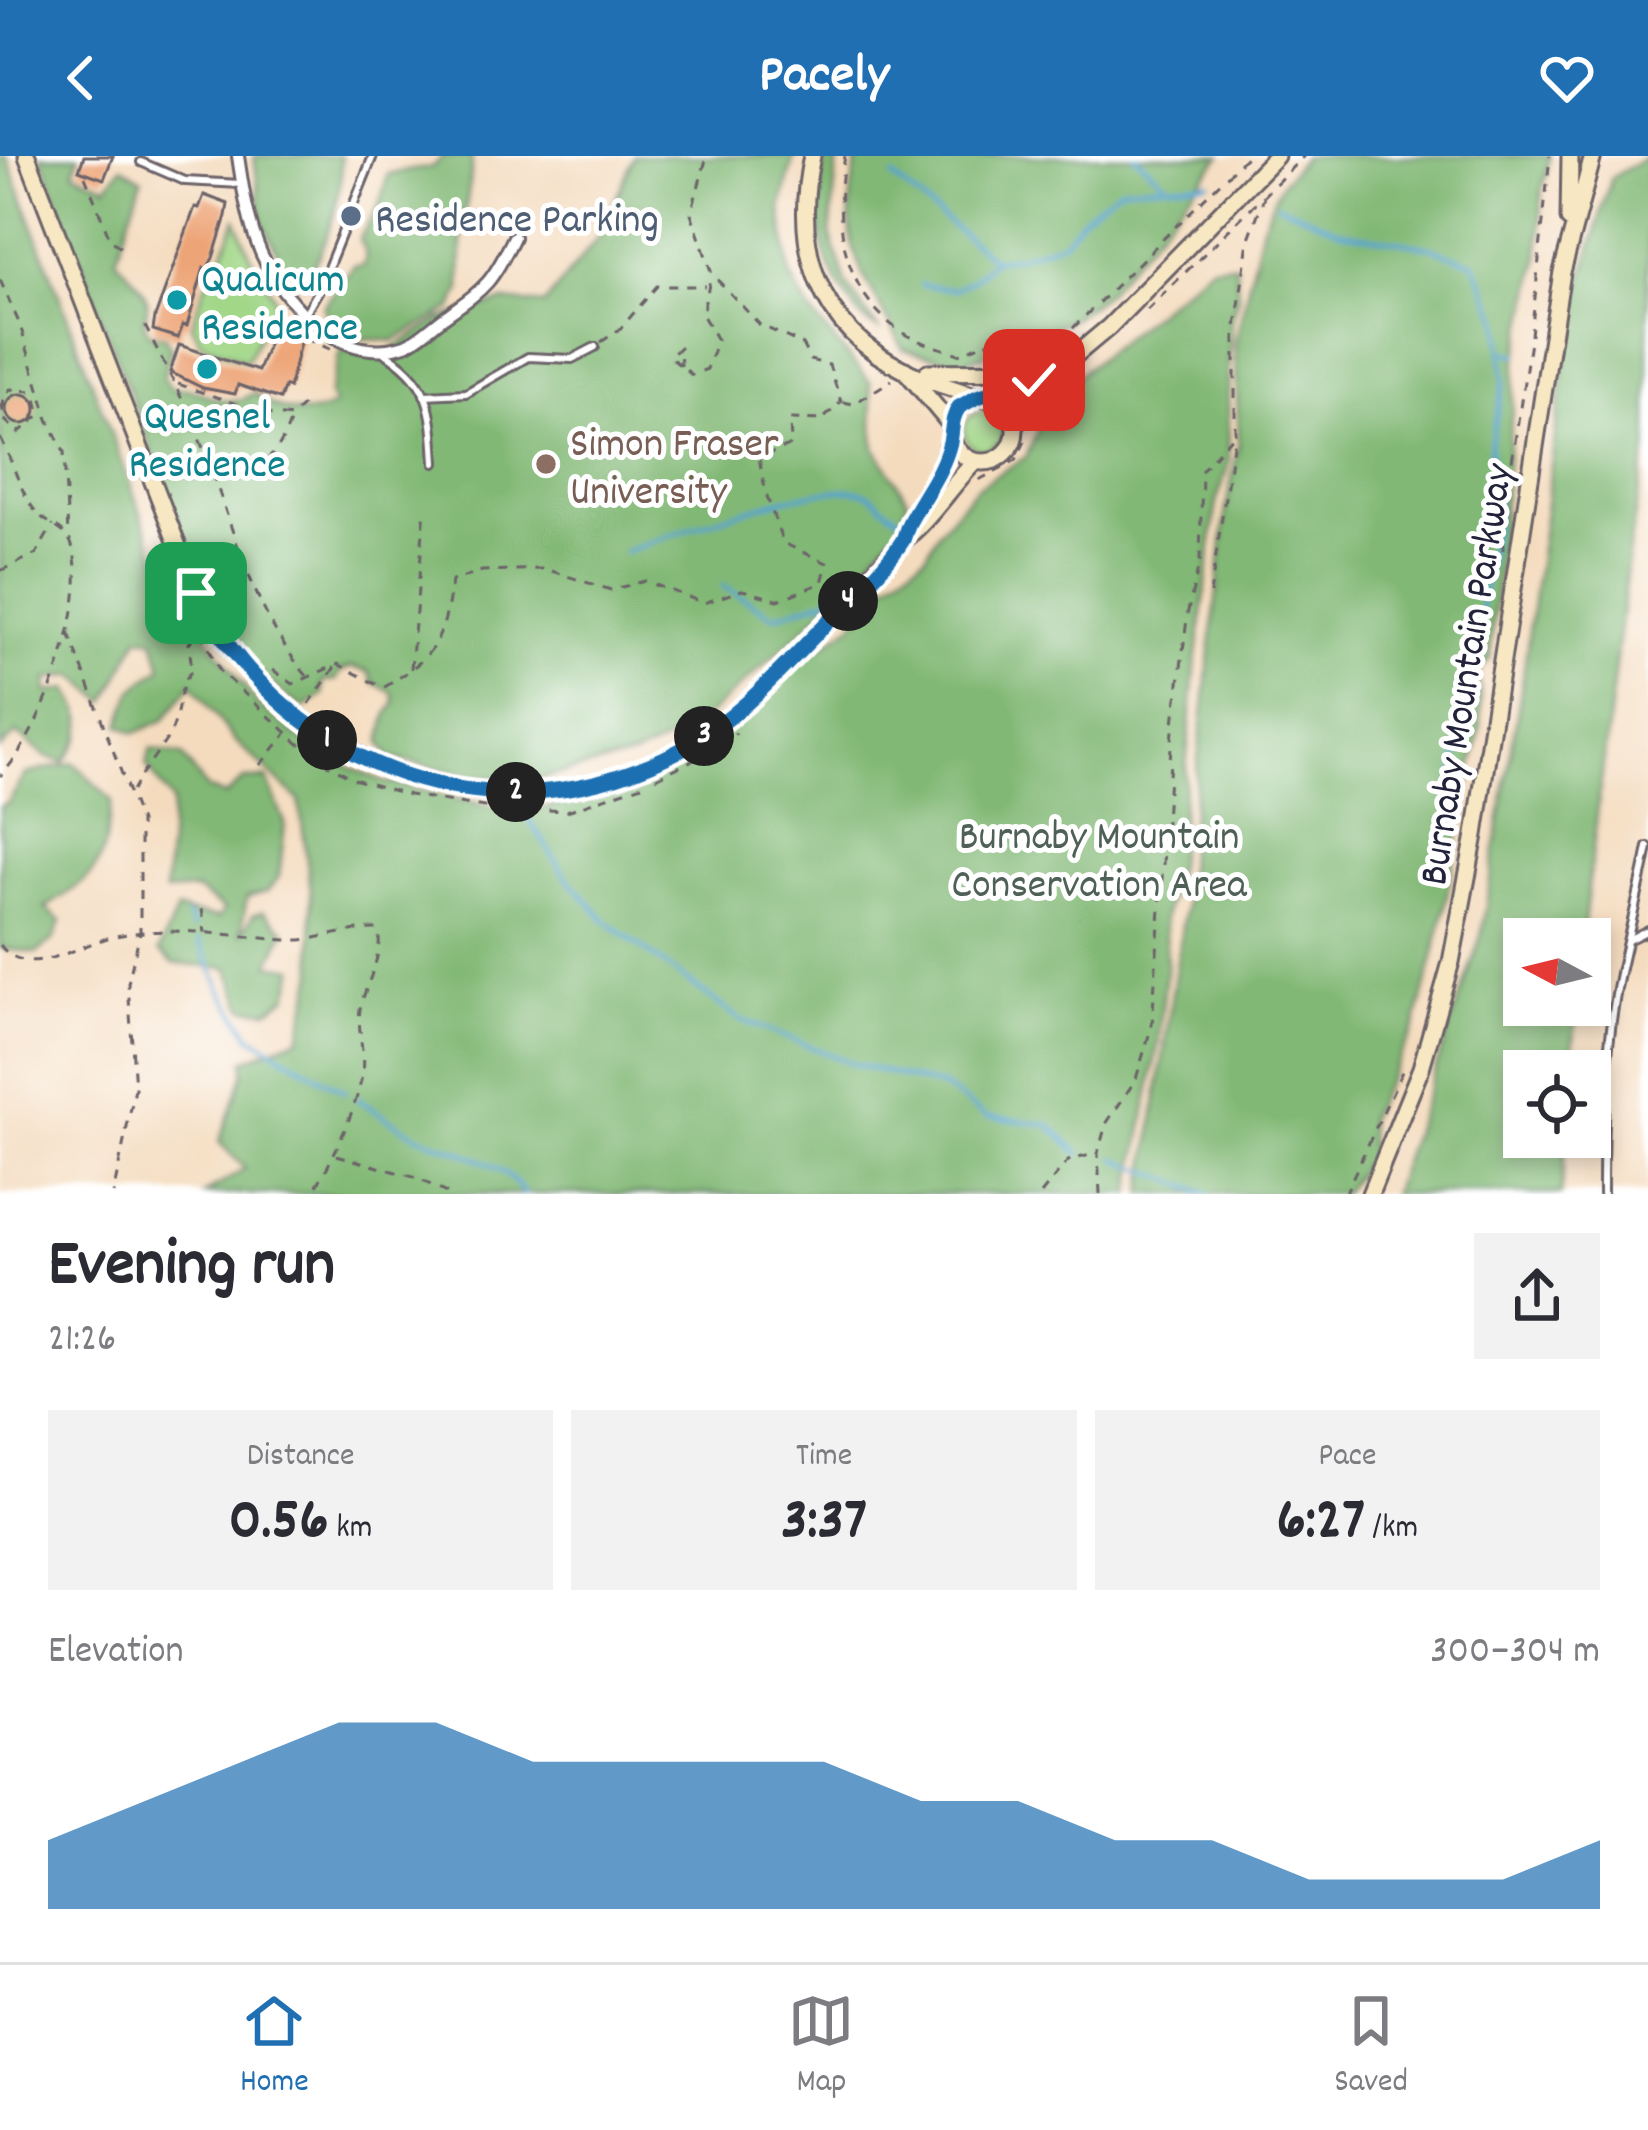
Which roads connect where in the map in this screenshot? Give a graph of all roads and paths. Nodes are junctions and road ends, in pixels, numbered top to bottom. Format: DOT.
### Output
graph roads {
  1 [pos="27,156"];
  2 [pos="238,156"];
  3 [pos="373,156"];
  4 [pos="706,156"];
  5 [pos="812,156"];
  6 [pos="845,156"];
  7 [pos="1246,156"];
  8 [pos="1276,156"];
  9 [pos="1550,156"];
  10 [pos="1570,156"];
  11 [pos="1593,156"];
  12 [pos="141,162"];
  13 [pos="85,176"];
  14 [pos="242,184"];
  15 [pos="1264,196"];
  16 [pos="1570,234"];
  17 [pos="514,237"];
  18 [pos="123,250"];
  19 [pos="712,274"];
  20 [pos="0,280"];
  21 [pos="709,286"];
  22 [pos="305,313"];
  23 [pos="145,326"];
  24 [pos="306,339"];
  25 [pos="595,346"];
  26 [pos="377,348"];
  27 [pos="330,350"];
  28 [pos="1078,354"];
  29 [pos="681,366"];
  30 [pos="1054,373"];
  31 [pos="899,375"];
  32 [pos="175,383"];
  33 [pos="37,392"];
  34 [pos="424,394"];
  35 [pos="982,397"];
  36 [pos="841,402"];
  37 [pos="304,405"];
  38 [pos="2,406"];
  39 [pos="291,417"];
  40 [pos="1022,425"];
  41 [pos="951,433"];
  42 [pos="1235,434"];
  43 [pos="0,438"];
  44 [pos="975,462"];
  45 [pos="435,463"];
  46 [pos="214,477"];
  47 [pos="980,479"];
  48 [pos="425,509"];
  49 [pos="53,525"];
  50 [pos="68,536"];
  51 [pos="903,539"];
  52 [pos="1504,550"];
  53 [pos="1200,560"];
  54 [pos="1214,561"];
  55 [pos="0,571"];
  56 [pos="1210,594"];
  57 [pos="190,611"];
  58 [pos="198,627"];
  59 [pos="69,633"];
  60 [pos="336,665"];
  61 [pos="274,670"];
  62 [pos="411,670"];
  63 [pos="308,677"];
  64 [pos="293,726"];
  65 [pos="740,729"];
  66 [pos="260,765"];
  67 [pos="0,776"];
  68 [pos="131,792"];
  69 [pos="1648,847"];
  70 [pos="202,909"];
  71 [pos="1648,930"];
  72 [pos="140,932"];
  73 [pos="205,934"];
  74 [pos="1630,939"];
  75 [pos="0,945"];
  76 [pos="1152,1025"];
  77 [pos="1166,1028"];
  78 [pos="1410,1058"];
  79 [pos="1098,1153"];
  80 [pos="335,1155"];
  81 [pos="113,1194"];
  82 [pos="311,1194"];
  83 [pos="448,1194"];
  84 [pos="1041,1194"];
  85 [pos="1100,1194"];
  86 [pos="1345,1194"];
  87 [pos="1370,1194"];
  88 [pos="1603,1194"];
  1 -- 64 [label="street"];
  2 -- 14 [label="street"];
  3 -- 22 [label="lane"];
  4 -- 19 [label="path"];
  5 -- 31 [label="street"];
  6 -- 7 [label="path"];
  8 -- 28 [label="street"];
  9 -- 52 [label="path"];
  10 -- 16 [label="street"];
  11 -- 16 [label="street, Burnaby Mountain Parkway"];
  12 -- 14 [label="lane"];
  13 -- 18 [label="path"];
  14 -- 22 [label="street"];
  15 -- 42 [label="path"];
  16 -- 87 [label="street, Burnaby Mountain Parkway"];
  17 -- 26 [label="street"];
  19 -- 21 [label="path"];
  19 -- 36 [label="path"];
  20 -- 33 [label="path"];
  21 -- 25 [label="path"];
  21 -- 29 [label="path"];
  22 -- 26 [label="street"];
  23 -- 32 [label="path"];
  24 -- 27 [label="path"];
  25 -- 34 [label="lane"];
  26 -- 34 [label="lane"];
  28 -- 30 [label="street"];
  28 -- 31 [label="street"];
  30 -- 35 [label="street"];
  30 -- 40 [label="street"];
  31 -- 35 [label="street"];
  31 -- 36 [label="path"];
  31 -- 41 [label="street"];
  32 -- 39 [label="path"];
  32 -- 46 [label="path"];
  33 -- 38 [label="path"];
  33 -- 38 [label="path"];
  33 -- 50 [label="path"];
  34 -- 45 [label="lane"];
  35 -- 40 [label="street"];
  35 -- 41 [label="street"];
  36 -- 62 [label="path"];
  37 -- 39 [label="path"];
  39 -- 46 [label="path"];
  40 -- 44 [label="street"];
  40 -- 47 [label="path"];
  41 -- 44 [label="street"];
  41 -- 51 [label="street"];
  42 -- 53 [label="path"];
  42 -- 54 [label="path"];
  43 -- 49 [label="path"];
  44 -- 51 [label="street"];
  46 -- 63 [label="path"];
  48 -- 62 [label="path"];
  49 -- 50 [label="path"];
  49 -- 55 [label="path"];
  50 -- 59 [label="path"];
  51 -- 64 [label="street"];
  53 -- 54 [label="path"];
  53 -- 76 [label="path"];
  54 -- 56 [label="path"];
  57 -- 58 [label="path"];
  58 -- 64 [label="path"];
  58 -- 68 [label="path"];
  59 -- 67 [label="path"];
  59 -- 68 [label="path"];
  60 -- 62 [label="path"];
  60 -- 63 [label="path"];
  60 -- 64 [label="path"];
  61 -- 63 [label="path"];
  64 -- 65 [label="path"];
  64 -- 66 [label="path"];
  68 -- 72 [label="path"];
  69 -- 74 [label="lane"];
  70 -- 73 [label="path"];
  71 -- 74 [label="lane"];
  72 -- 73 [label="path"];
  72 -- 75 [label="path"];
  72 -- 81 [label="path"];
  73 -- 80 [label="path"];
  74 -- 88 [label="lane"];
  76 -- 77 [label="path"];
  76 -- 79 [label="path"];
  78 -- 86 [label="path"];
  79 -- 84 [label="path"];
  79 -- 85 [label="path"];
  80 -- 82 [label="path"];
  80 -- 83 [label="path"];
}
